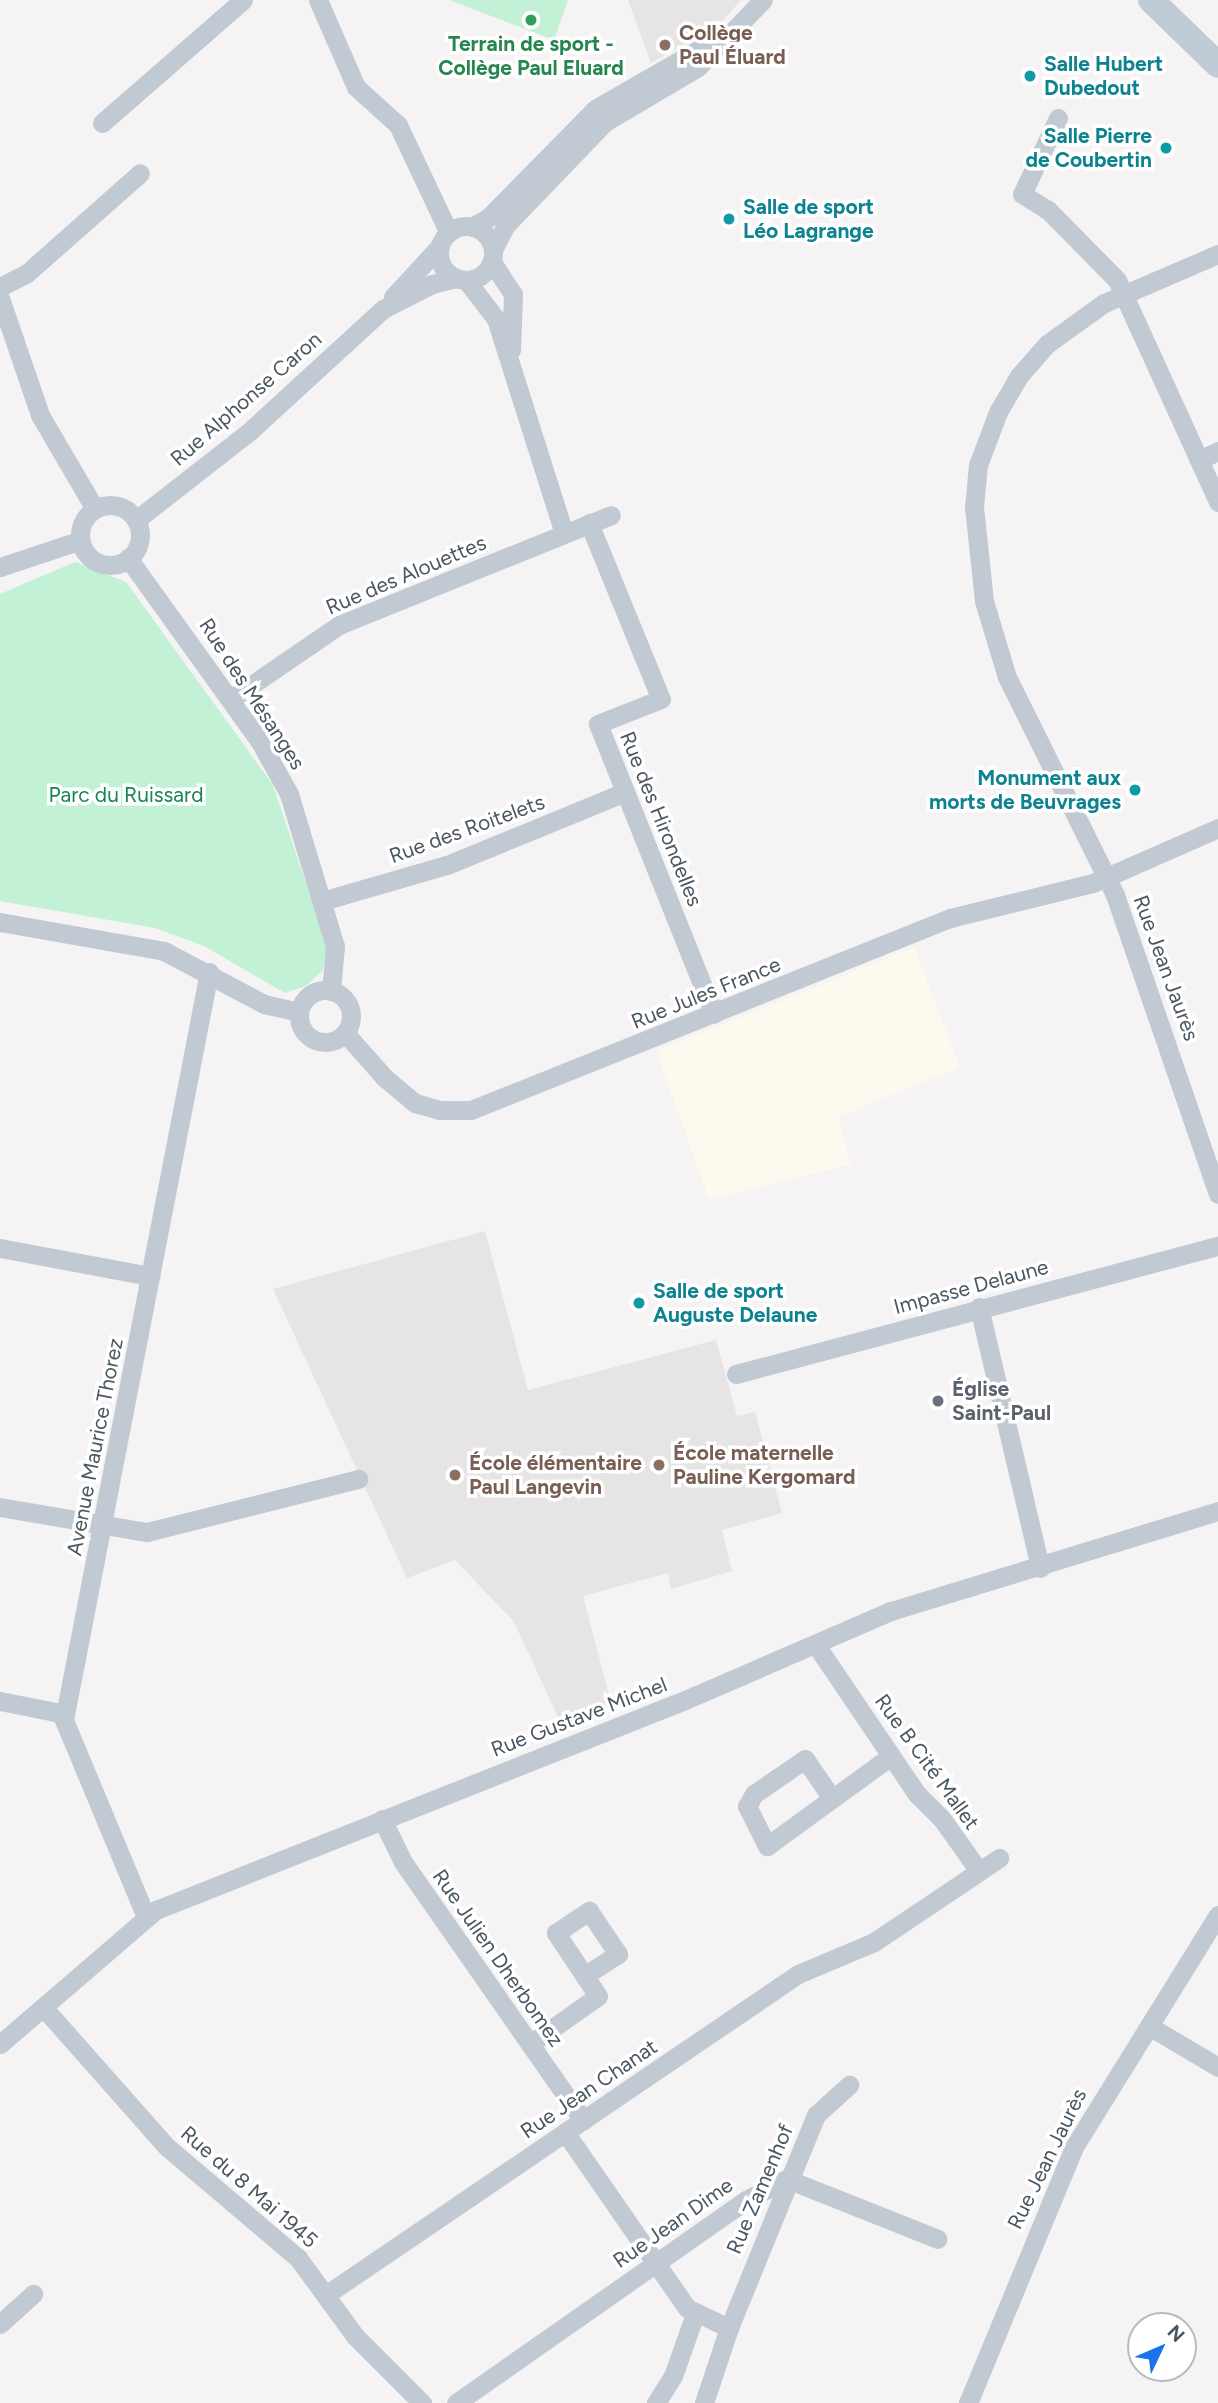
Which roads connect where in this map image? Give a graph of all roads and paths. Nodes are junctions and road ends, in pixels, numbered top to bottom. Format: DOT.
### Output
graph roads {
  1 [pos="243,0"];
  2 [pos="318,0"];
  3 [pos="763,0"];
  4 [pos="1151,0"];
  5 [pos="1168,0"];
  6 [pos="737,27"];
  7 [pos="1218,48"];
  8 [pos="1218,65"];
  9 [pos="1058,118"];
  10 [pos="102,124"];
  11 [pos="140,173"];
  12 [pos="472,227"];
  13 [pos="445,239"];
  14 [pos="1218,254"];
  15 [pos="492,256"];
  16 [pos="461,279"];
  17 [pos="0,287"];
  18 [pos="1124,294"];
  19 [pos="0,298"];
  20 [pos="383,309"];
  21 [pos="512,361"];
  22 [pos="1218,451"];
  23 [pos="1199,460"];
  24 [pos="1218,502"];
  25 [pos="95,509"];
  26 [pos="611,515"];
  27 [pos="136,520"];
  28 [pos="589,523"];
  29 [pos="564,534"];
  30 [pos="81,540"];
  31 [pos="128,558"];
  32 [pos="0,567"];
  33 [pos="231,699"];
  34 [pos="625,792"];
  35 [pos="1218,828"];
  36 [pos="1108,878"];
  37 [pos="322,901"];
  38 [pos="0,922"];
  39 [pos="209,972"];
  40 [pos="331,991"];
  41 [pos="299,1012"];
  42 [pos="715,1014"];
  43 [pos="345,1033"];
  44 [pos="1218,1194"];
  45 [pos="1218,1246"];
  46 [pos="0,1248"];
  47 [pos="150,1276"];
  48 [pos="979,1307"];
  49 [pos="736,1374"];
  50 [pos="358,1479"];
  51 [pos="0,1507"];
  52 [pos="1218,1511"];
  53 [pos="103,1528"];
  54 [pos="1040,1567"];
  55 [pos="816,1645"];
  56 [pos="0,1701"];
  57 [pos="65,1714"];
  58 [pos="891,1756"];
  59 [pos="831,1797"];
  60 [pos="382,1819"];
  61 [pos="999,1858"];
  62 [pos="979,1871"];
  63 [pos="1218,1915"];
  64 [pos="146,1917"];
  65 [pos="584,1976"];
  66 [pos="43,2007"];
  67 [pos="1149,2026"];
  68 [pos="0,2044"];
  69 [pos="530,2044"];
  70 [pos="1218,2067"];
  71 [pos="849,2085"];
  72 [pos="583,2120"];
  73 [pos="565,2133"];
  74 [pos="787,2179"];
  75 [pos="938,2239"];
  76 [pos="656,2264"];
  77 [pos="33,2294"];
  78 [pos="327,2294"];
  79 [pos="695,2314"];
  80 [pos="0,2323"];
  81 [pos="729,2328"];
  82 [pos="422,2403"];
  83 [pos="456,2403"];
  84 [pos="656,2403"];
  85 [pos="704,2403"];
  86 [pos="968,2403"];
  1 -- 10 [label="street"];
  2 -- 13 [label="street"];
  3 -- 6 [label="street"];
  4 -- 8 [label="street"];
  5 -- 7 [label="street"];
  6 -- 12 [label="street"];
  6 -- 15 [label="street"];
  9 -- 18 [label="street"];
  11 -- 17 [label="street"];
  12 -- 13 [label="street"];
  12 -- 15 [label="street"];
  13 -- 16 [label="street"];
  13 -- 20 [label="street, Rue Alphonse Caron"];
  14 -- 18 [label="street, Rue Jean Jaurès"];
  15 -- 16 [label="street"];
  15 -- 21 [label="street"];
  16 -- 20 [label="street, Rue Alphonse Caron"];
  16 -- 21 [label="street"];
  18 -- 23 [label="street"];
  18 -- 36 [label="street, Rue Jean Jaurès"];
  19 -- 25 [label="street"];
  20 -- 27 [label="street, Rue Alphonse Caron"];
  21 -- 29 [label="street"];
  22 -- 23 [label="street"];
  23 -- 24 [label="street"];
  25 -- 27 [label="street"];
  25 -- 30 [label="street"];
  26 -- 28 [label="street, Rue des Alouettes"];
  27 -- 31 [label="street"];
  28 -- 29 [label="street, Rue des Alouettes"];
  28 -- 34 [label="street, Rue des Hirondelles"];
  29 -- 33 [label="street, Rue des Alouettes"];
  30 -- 31 [label="street"];
  30 -- 32 [label="street"];
  31 -- 33 [label="street, Rue des Mésanges"];
  33 -- 37 [label="street, Rue des Mésanges"];
  34 -- 37 [label="street, Rue des Roitelets"];
  34 -- 42 [label="street, Rue des Hirondelles"];
  35 -- 36 [label="street, Rue Jules France"];
  36 -- 42 [label="street, Rue Jules France"];
  36 -- 44 [label="street, Rue Jean Jaurès"];
  37 -- 40 [label="street, Rue des Mésanges"];
  38 -- 39 [label="street"];
  39 -- 41 [label="street"];
  39 -- 47 [label="street, Avenue Maurice Thorez"];
  40 -- 41 [label="street"];
  40 -- 43 [label="street"];
  41 -- 43 [label="street"];
  42 -- 43 [label="street, Rue Jules France"];
  45 -- 48 [label="street, Impasse Delaune"];
  46 -- 47 [label="street"];
  47 -- 53 [label="street, Avenue Maurice Thorez"];
  48 -- 49 [label="street, Impasse Delaune"];
  48 -- 54 [label="street"];
  50 -- 53 [label="street"];
  51 -- 53 [label="street"];
  52 -- 54 [label="street, Rue Gustave Michel"];
  53 -- 57 [label="street, Avenue Maurice Thorez"];
  54 -- 55 [label="street, Rue Gustave Michel"];
  55 -- 58 [label="street, Rue B Cité Mallet"];
  55 -- 60 [label="street, Rue Gustave Michel"];
  56 -- 57 [label="street"];
  57 -- 64 [label="street, Avenue Maurice Thorez"];
  58 -- 59 [label="street"];
  58 -- 62 [label="street, Rue B Cité Mallet"];
  59 -- 59 [label="street"];
  60 -- 64 [label="street, Rue Gustave Michel"];
  60 -- 69 [label="street, Rue Julien Dherbomez"];
  61 -- 62 [label="street"];
  62 -- 72 [label="street, Rue Jean Chanat"];
  63 -- 67 [label="street, Rue Jean Jaurès"];
  64 -- 66 [label="street, Rue Gustave Michel"];
  65 -- 69 [label="street"];
  66 -- 68 [label="street, Rue Gustave Michel"];
  66 -- 78 [label="street, Rue du 8 Mai 1945"];
  67 -- 70 [label="street"];
  67 -- 86 [label="street, Rue Jean Jaurès"];
  69 -- 72 [label="street, Rue Julien Dherbomez"];
  71 -- 74 [label="street, Rue Zamenhof"];
  72 -- 73 [label="street, Rue Jean Chanat"];
  73 -- 76 [label="street"];
  73 -- 78 [label="street, Rue Jean Chanat"];
  74 -- 75 [label="street"];
  74 -- 76 [label="street, Rue Jean Dime"];
  74 -- 81 [label="street, Rue Zamenhof"];
  76 -- 79 [label="street"];
  76 -- 83 [label="street, Rue Jean Dime"];
  77 -- 80 [label="street"];
  78 -- 82 [label="street, Rue du 8 Mai 1945"];
  79 -- 81 [label="street"];
  79 -- 84 [label="street"];
  81 -- 85 [label="street, Rue Zamenhof"];
}
